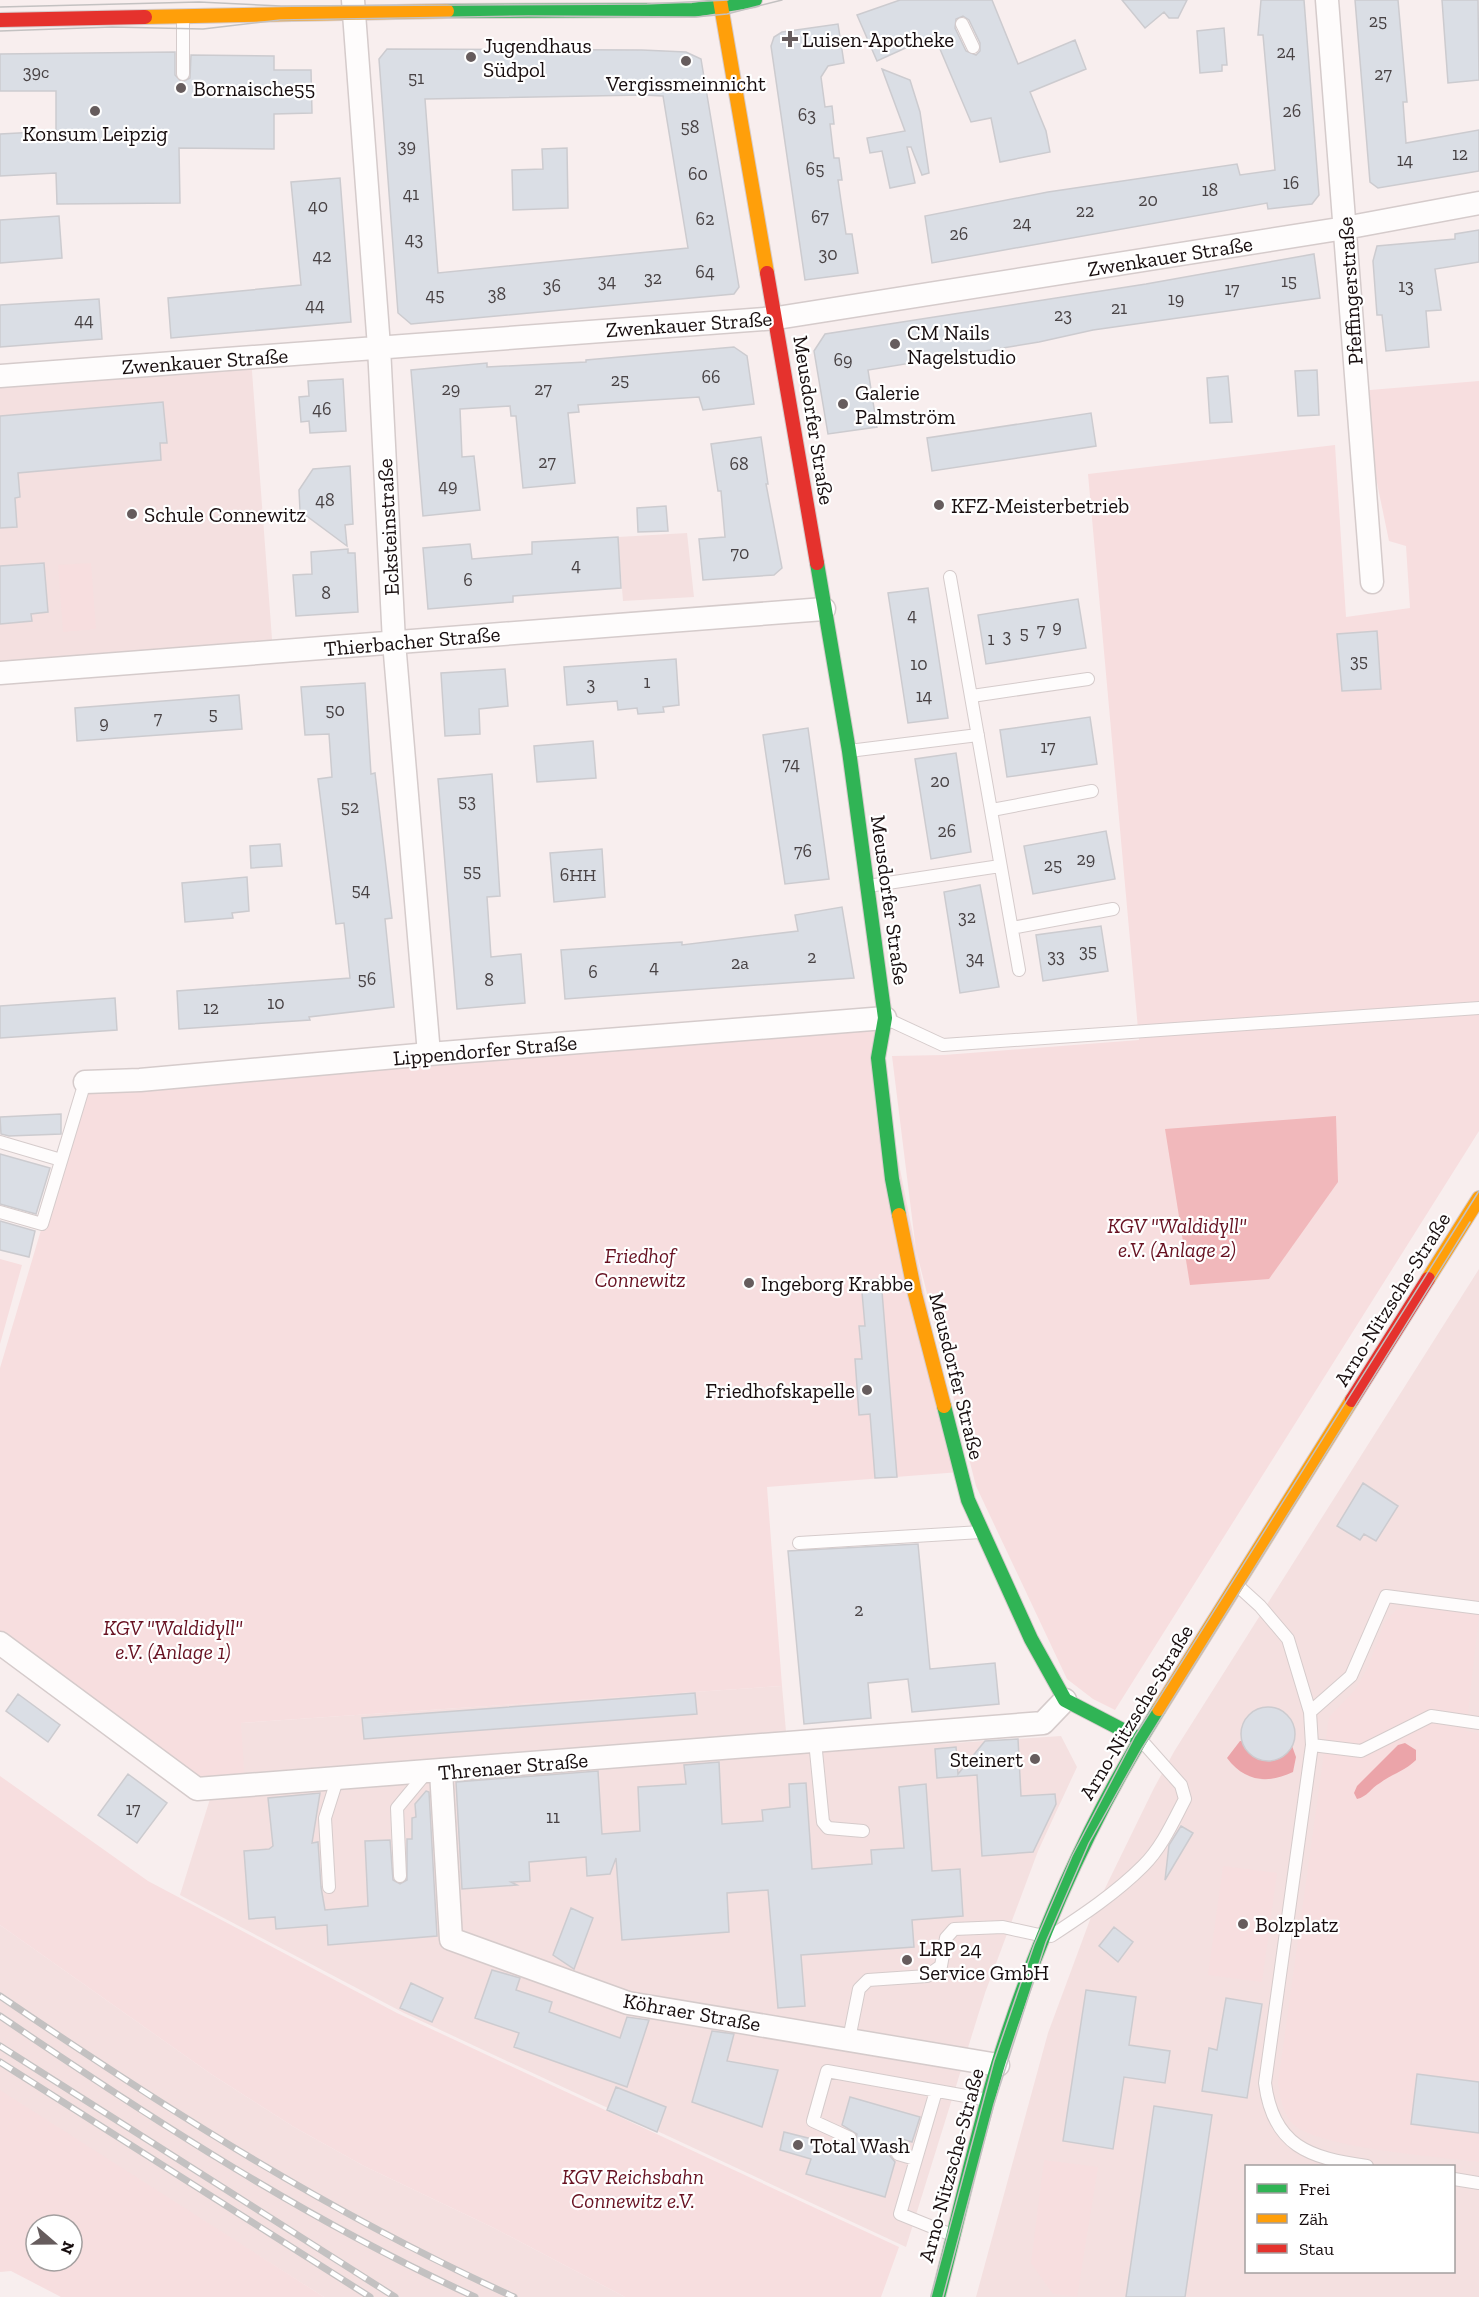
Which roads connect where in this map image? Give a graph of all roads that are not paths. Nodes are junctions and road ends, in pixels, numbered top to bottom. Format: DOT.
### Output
graph roads {
  1 [pos="755,0"];
  2 [pos="1327,0"];
  3 [pos="721,4"];
  4 [pos="353,6"];
  5 [pos="183,15"];
  6 [pos="0,20"];
  7 [pos="962,24"];
  8 [pos="973,47"];
  9 [pos="183,74"];
  10 [pos="1479,203"];
  11 [pos="1344,228"];
  12 [pos="777,318"];
  13 [pos="379,347"];
  14 [pos="0,376"];
  15 [pos="950,577"];
  16 [pos="1372,582"];
  17 [pos="824,609"];
  18 [pos="394,642"];
  19 [pos="0,673"];
  20 [pos="1088,679"];
  21 [pos="972,696"];
  22 [pos="978,735"];
  23 [pos="849,752"];
  24 [pos="1092,791"];
  25 [pos="992,810"];
  26 [pos="1000,866"];
  27 [pos="867,886"];
  28 [pos="1113,909"];
  29 [pos="1012,928"];
  30 [pos="1019,970"];
  31 [pos="1479,1008"];
  32 [pos="885,1018"];
  33 [pos="429,1054"];
  34 [pos="86,1082"];
  35 [pos="0,1142"];
  36 [pos="61,1160"];
  37 [pos="1479,1198"];
  38 [pos="0,1212"];
  39 [pos="982,1532"];
  40 [pos="799,1543"];
  41 [pos="1238,1586"];
  42 [pos="1479,1608"];
  43 [pos="0,1643"];
  44 [pos="1065,1700"];
  45 [pos="1310,1712"];
  46 [pos="1479,1723"];
  47 [pos="1140,1738"];
  48 [pos="815,1741"];
  49 [pos="1312,1745"];
  50 [pos="434,1772"];
  51 [pos="338,1780"];
  52 [pos="863,1831"];
  53 [pos="400,1876"];
  54 [pos="328,1887"];
  55 [pos="1042,1940"];
  56 [pos="849,2039"];
  57 [pos="998,2065"];
  58 [pos="936,2091"];
  59 [pos="989,2100"];
  60 [pos="850,2138"];
  61 [pos="898,2154"];
  62 [pos="915,2159"];
  63 [pos="1361,2165"];
  64 [pos="1455,2179"];
  65 [pos="1479,2183"];
  66 [pos="955,2236"];
  67 [pos="938,2297"];
  1 -- 3 [label="main road"];
  2 -- 11 [label="street, Pfeffingerstraße"];
  3 -- 4 [label="main road"];
  3 -- 12 [label="main road, Meusdorfer Straße"];
  4 -- 5 [label="main road"];
  4 -- 13 [label="street, Ecksteinstraße"];
  5 -- 6 [label="main road"];
  5 -- 9 [label="lane"];
  7 -- 8 [label="lane"];
  10 -- 11 [label="street, Zwenkauer Straße"];
  11 -- 12 [label="street, Zwenkauer Straße"];
  11 -- 16 [label="street, Pfeffingerstraße"];
  12 -- 13 [label="street, Zwenkauer Straße"];
  12 -- 17 [label="main road, Meusdorfer Straße"];
  13 -- 14 [label="street, Zwenkauer Straße"];
  13 -- 18 [label="street, Ecksteinstraße"];
  15 -- 21 [label="lane"];
  17 -- 18 [label="street, Thierbacher Straße"];
  17 -- 23 [label="main road, Meusdorfer Straße"];
  18 -- 19 [label="street, Thierbacher Straße"];
  18 -- 33 [label="street, Ecksteinstraße"];
  20 -- 21 [label="lane"];
  21 -- 22 [label="lane"];
  22 -- 23 [label="lane"];
  22 -- 25 [label="lane"];
  23 -- 27 [label="main road, Meusdorfer Straße"];
  24 -- 25 [label="lane"];
  25 -- 26 [label="lane"];
  26 -- 27 [label="lane"];
  26 -- 29 [label="lane"];
  27 -- 32 [label="main road, Meusdorfer Straße"];
  28 -- 29 [label="lane"];
  29 -- 30 [label="lane"];
  31 -- 32 [label="lane"];
  32 -- 33 [label="street, Lippendorfer Straße"];
  32 -- 39 [label="main road, Meusdorfer Straße"];
  33 -- 34 [label="street, Lippendorfer Straße"];
  34 -- 36 [label="lane"];
  35 -- 36 [label="lane"];
  36 -- 38 [label="lane"];
  37 -- 41 [label="main road, Arno-Nitzsche-Straße"];
  39 -- 40 [label="lane"];
  39 -- 44 [label="main road, Meusdorfer Straße"];
  41 -- 45 [label="lane"];
  41 -- 47 [label="main road, Arno-Nitzsche-Straße"];
  42 -- 45 [label="lane"];
  43 -- 51 [label="street, Threnaer Straße"];
  44 -- 47 [label="main road"];
  44 -- 48 [label="street, Threnaer Straße"];
  45 -- 49 [label="lane"];
  46 -- 49 [label="lane"];
  47 -- 55 [label="main road, Arno-Nitzsche-Straße"];
  47 -- 55 [label="lane"];
  48 -- 50 [label="street, Threnaer Straße"];
  48 -- 52 [label="lane"];
  49 -- 63 [label="lane"];
  50 -- 51 [label="street, Threnaer Straße"];
  50 -- 53 [label="lane"];
  50 -- 56 [label="street, Köhraer Straße"];
  51 -- 54 [label="lane"];
  55 -- 56 [label="lane"];
  55 -- 57 [label="main road, Arno-Nitzsche-Straße"];
  56 -- 57 [label="street, Köhraer Straße"];
  57 -- 59 [label="main road, Arno-Nitzsche-Straße"];
  58 -- 59 [label="lane"];
  58 -- 60 [label="lane"];
  58 -- 62 [label="lane"];
  59 -- 66 [label="main road, Arno-Nitzsche-Straße"];
  61 -- 62 [label="lane"];
  62 -- 66 [label="lane"];
  64 -- 65 [label="lane"];
  66 -- 67 [label="main road, Arno-Nitzsche-Straße"];
}
